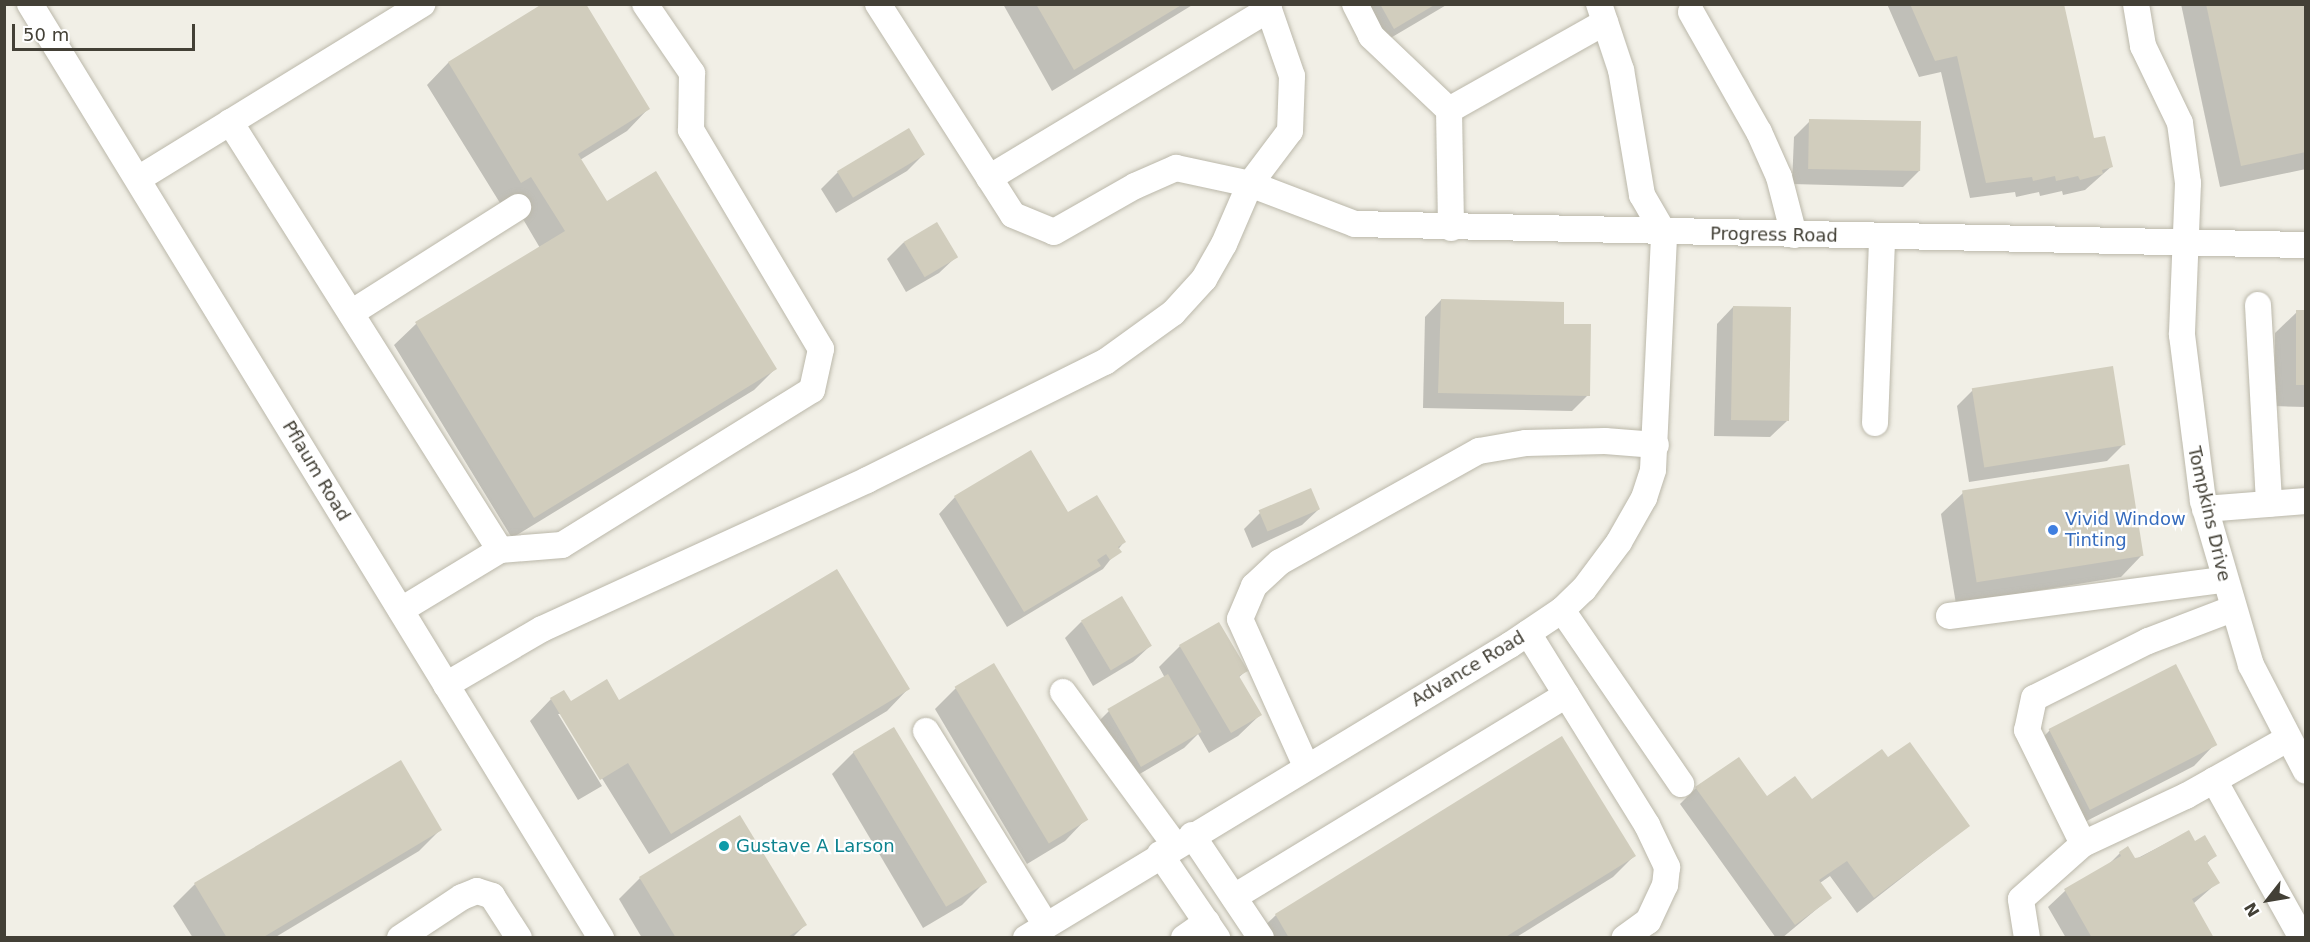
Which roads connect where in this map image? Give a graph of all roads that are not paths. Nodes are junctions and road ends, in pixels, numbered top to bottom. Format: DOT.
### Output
graph roads {
  1 [pos="423,4"];
  2 [pos="645,4"];
  3 [pos="878,4"];
  4 [pos="1355,4"];
  5 [pos="2136,4"];
  6 [pos="35,6"];
  7 [pos="1268,7"];
  8 [pos="1691,12"];
  9 [pos="1602,14"];
  10 [pos="1449,110"];
  11 [pos="230,122"];
  12 [pos="989,178"];
  13 [pos="138,179"];
  14 [pos="1250,184"];
  15 [pos="518,207"];
  16 [pos="1450,228"];
  17 [pos="1664,233"];
  18 [pos="1794,236"];
  19 [pos="1882,237"];
  20 [pos="2186,241"];
  21 [pos="2306,244"];
  22 [pos="2258,305"];
  23 [pos="351,313"];
  24 [pos="1875,423"];
  25 [pos="1656,444"];
  26 [pos="2306,501"];
  27 [pos="2268,504"];
  28 [pos="2205,509"];
  29 [pos="500,550"];
  30 [pos="2223,580"];
  31 [pos="2232,609"];
  32 [pos="400,610"];
  33 [pos="1562,610"];
  34 [pos="1949,616"];
  35 [pos="1528,633"];
  36 [pos="446,685"];
  37 [pos="1064,692"];
  38 [pos="1566,695"];
  39 [pos="926,731"];
  40 [pos="2287,739"];
  41 [pos="1306,766"];
  42 [pos="2306,771"];
  43 [pos="2214,780"];
  44 [pos="1681,784"];
  45 [pos="2084,844"];
  46 [pos="1176,845"];
  47 [pos="1234,897"];
  48 [pos="1212,930"];
  49 [pos="1036,931"];
  50 [pos="2304,937"];
  51 [pos="400,938"];
  52 [pos="519,938"];
  53 [pos="601,938"];
  54 [pos="1184,938"];
  55 [pos="1261,938"];
  56 [pos="1625,938"];
  57 [pos="2027,938"];
  1 -- 11 [label="street"];
  2 -- 29 [label="street"];
  3 -- 12 [label="street"];
  4 -- 10 [label="street"];
  5 -- 20 [label="street, Tompkins Drive"];
  6 -- 13 [label="street, Pflaum Road"];
  7 -- 12 [label="street"];
  7 -- 14 [label="street"];
  8 -- 18 [label="street"];
  9 -- 10 [label="street"];
  9 -- 17 [label="street"];
  10 -- 16 [label="street"];
  11 -- 13 [label="street"];
  11 -- 23 [label="street"];
  12 -- 14 [label="street, Progress Road"];
  13 -- 32 [label="street, Pflaum Road"];
  14 -- 16 [label="street, Progress Road"];
  14 -- 36 [label="street"];
  15 -- 23 [label="street"];
  16 -- 17 [label="street, Progress Road"];
  17 -- 18 [label="street, Progress Road"];
  17 -- 25 [label="street, Advance Road"];
  18 -- 19 [label="street, Progress Road"];
  19 -- 20 [label="street, Progress Road"];
  19 -- 24 [label="street"];
  20 -- 21 [label="street, Progress Road"];
  20 -- 28 [label="street, Tompkins Drive"];
  22 -- 27 [label="street"];
  23 -- 29 [label="street"];
  25 -- 33 [label="street, Advance Road"];
  25 -- 41 [label="street"];
  26 -- 27 [label="street"];
  27 -- 28 [label="street"];
  28 -- 30 [label="street, Tompkins Drive"];
  29 -- 32 [label="street"];
  30 -- 31 [label="street, Tompkins Drive"];
  30 -- 34 [label="street"];
  31 -- 40 [label="street, Tompkins Drive"];
  31 -- 45 [label="street"];
  32 -- 36 [label="street, Pflaum Road"];
  33 -- 35 [label="street, Advance Road"];
  33 -- 44 [label="street"];
  35 -- 38 [label="street"];
  35 -- 41 [label="street, Advance Road"];
  36 -- 53 [label="street, Pflaum Road"];
  37 -- 46 [label="street"];
  38 -- 47 [label="street"];
  38 -- 56 [label="street"];
  39 -- 49 [label="street"];
  40 -- 42 [label="street, Tompkins Drive"];
  40 -- 43 [label="street"];
  41 -- 46 [label="street, Advance Road"];
  43 -- 45 [label="street"];
  43 -- 50 [label="street"];
  45 -- 57 [label="street"];
  46 -- 47 [label="street"];
  46 -- 48 [label="street"];
  46 -- 49 [label="street, Advance Road"];
  47 -- 55 [label="street"];
  48 -- 54 [label="street"];
  51 -- 52 [label="street"];
}
